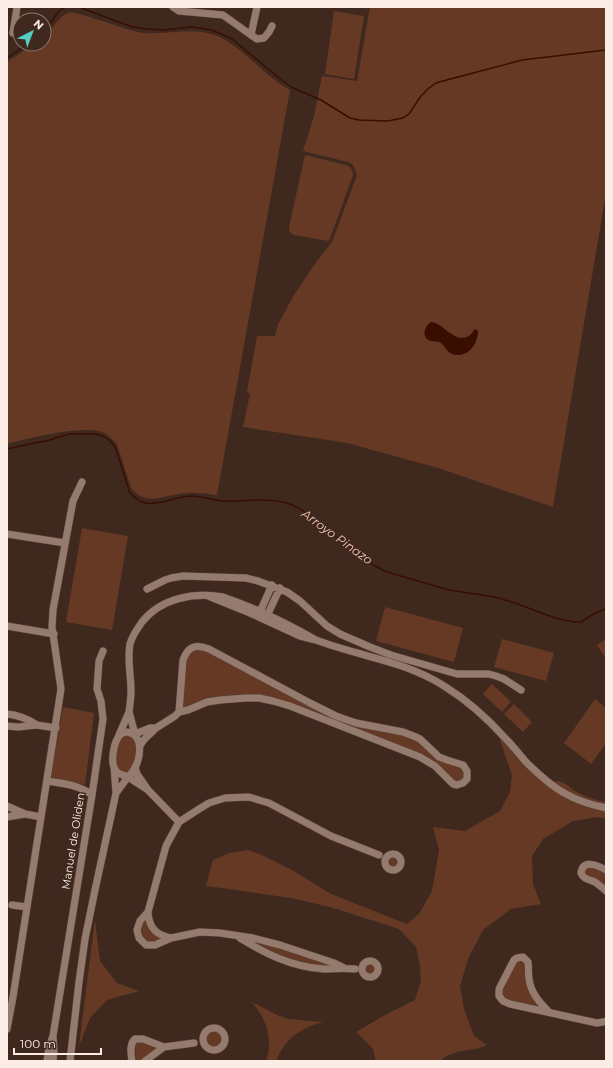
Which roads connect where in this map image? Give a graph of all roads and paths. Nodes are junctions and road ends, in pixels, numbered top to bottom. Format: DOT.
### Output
graph roads {
  1 [pos="173,7"];
  2 [pos="257,7"];
  3 [pos="272,26"];
  4 [pos="251,35"];
  5 [pos="82,482"];
  6 [pos="7,534"];
  7 [pos="65,543"];
  8 [pos="272,585"];
  9 [pos="280,588"];
  10 [pos="147,589"];
  11 [pos="263,615"];
  12 [pos="7,626"];
  13 [pos="54,634"];
  14 [pos="103,651"];
  15 [pos="521,690"];
  16 [pos="130,712"];
  17 [pos="179,712"];
  18 [pos="7,714"];
  19 [pos="336,716"];
  20 [pos="333,723"];
  21 [pos="37,725"];
  22 [pos="7,726"];
  23 [pos="56,728"];
  24 [pos="156,728"];
  25 [pos="135,734"];
  26 [pos="119,737"];
  27 [pos="140,746"];
  28 [pos="114,767"];
  29 [pos="135,767"];
  30 [pos="128,776"];
  31 [pos="47,781"];
  32 [pos="148,790"];
  33 [pos="116,793"];
  34 [pos="92,795"];
  35 [pos="7,806"];
  36 [pos="606,808"];
  37 [pos="25,814"];
  38 [pos="7,817"];
  39 [pos="41,817"];
  40 [pos="179,822"];
  41 [pos="378,855"];
  42 [pos="388,855"];
  43 [pos="384,863"];
  44 [pos="606,870"];
  45 [pos="606,891"];
  46 [pos="9,904"];
  47 [pos="27,907"];
  48 [pos="148,912"];
  49 [pos="238,936"];
  50 [pos="171,938"];
  51 [pos="363,964"];
  52 [pos="344,968"];
  53 [pos="355,969"];
  54 [pos="363,973"];
  55 [pos="10,997"];
  56 [pos="549,1012"];
  57 [pos="606,1021"];
  58 [pos="7,1029"];
  59 [pos="204,1035"];
  60 [pos="53,1036"];
  61 [pos="194,1043"];
  62 [pos="206,1046"];
  63 [pos="164,1048"];
  64 [pos="47,1061"];
  65 [pos="53,1061"];
  66 [pos="70,1061"];
  67 [pos="132,1061"];
  68 [pos="145,1061"];
  1 -- 4 [label="street"];
  2 -- 4 [label="street"];
  3 -- 4 [label="street"];
  5 -- 7 [label="street"];
  6 -- 7 [label="street"];
  7 -- 13 [label="street"];
  8 -- 9 [label="street"];
  8 -- 10 [label="street"];
  8 -- 11 [label="street"];
  9 -- 11 [label="street"];
  9 -- 15 [label="street"];
  11 -- 16 [label="street"];
  11 -- 36 [label="street"];
  12 -- 13 [label="street"];
  13 -- 23 [label="street"];
  14 -- 34 [label="street, Manuel de Oliden"];
  16 -- 25 [label="street"];
  16 -- 26 [label="street"];
  17 -- 19 [label="street"];
  17 -- 20 [label="street"];
  17 -- 24 [label="street"];
  18 -- 21 [label="street"];
  19 -- 20 [label="street"];
  19 -- 20 [label="street"];
  21 -- 22 [label="street"];
  21 -- 23 [label="street"];
  23 -- 31 [label="street"];
  24 -- 25 [label="street"];
  24 -- 27 [label="street"];
  25 -- 26 [label="street"];
  25 -- 27 [label="street"];
  26 -- 28 [label="street"];
  27 -- 29 [label="street"];
  28 -- 30 [label="street"];
  28 -- 33 [label="street"];
  29 -- 30 [label="street"];
  29 -- 32 [label="street"];
  30 -- 32 [label="street"];
  30 -- 33 [label="street"];
  31 -- 34 [label="street"];
  31 -- 39 [label="street"];
  32 -- 40 [label="street"];
  33 -- 66 [label="street"];
  34 -- 60 [label="street, Manuel de Oliden"];
  35 -- 37 [label="street"];
  37 -- 38 [label="street"];
  37 -- 39 [label="street"];
  39 -- 47 [label="street"];
  40 -- 41 [label="street"];
  40 -- 48 [label="street"];
  41 -- 42 [label="street"];
  41 -- 43 [label="street"];
  42 -- 43 [label="street"];
  42 -- 43 [label="street"];
  44 -- 45 [label="street"];
  46 -- 47 [label="street"];
  47 -- 55 [label="street"];
  48 -- 50 [label="street"];
  48 -- 50 [label="street"];
  49 -- 50 [label="street"];
  49 -- 52 [label="street"];
  49 -- 52 [label="street"];
  51 -- 53 [label="street"];
  51 -- 54 [label="street"];
  51 -- 54 [label="street"];
  52 -- 53 [label="street"];
  53 -- 54 [label="street"];
  55 -- 58 [label="street"];
  56 -- 56 [label="street"];
  56 -- 57 [label="street"];
  59 -- 61 [label="street"];
  59 -- 62 [label="street"];
  59 -- 62 [label="street"];
  60 -- 64 [label="street, Manuel de Oliden"];
  60 -- 65 [label="street, Manuel de Oliden"];
  61 -- 62 [label="street"];
  61 -- 63 [label="street"];
  63 -- 67 [label="street"];
  63 -- 68 [label="street"];
}
